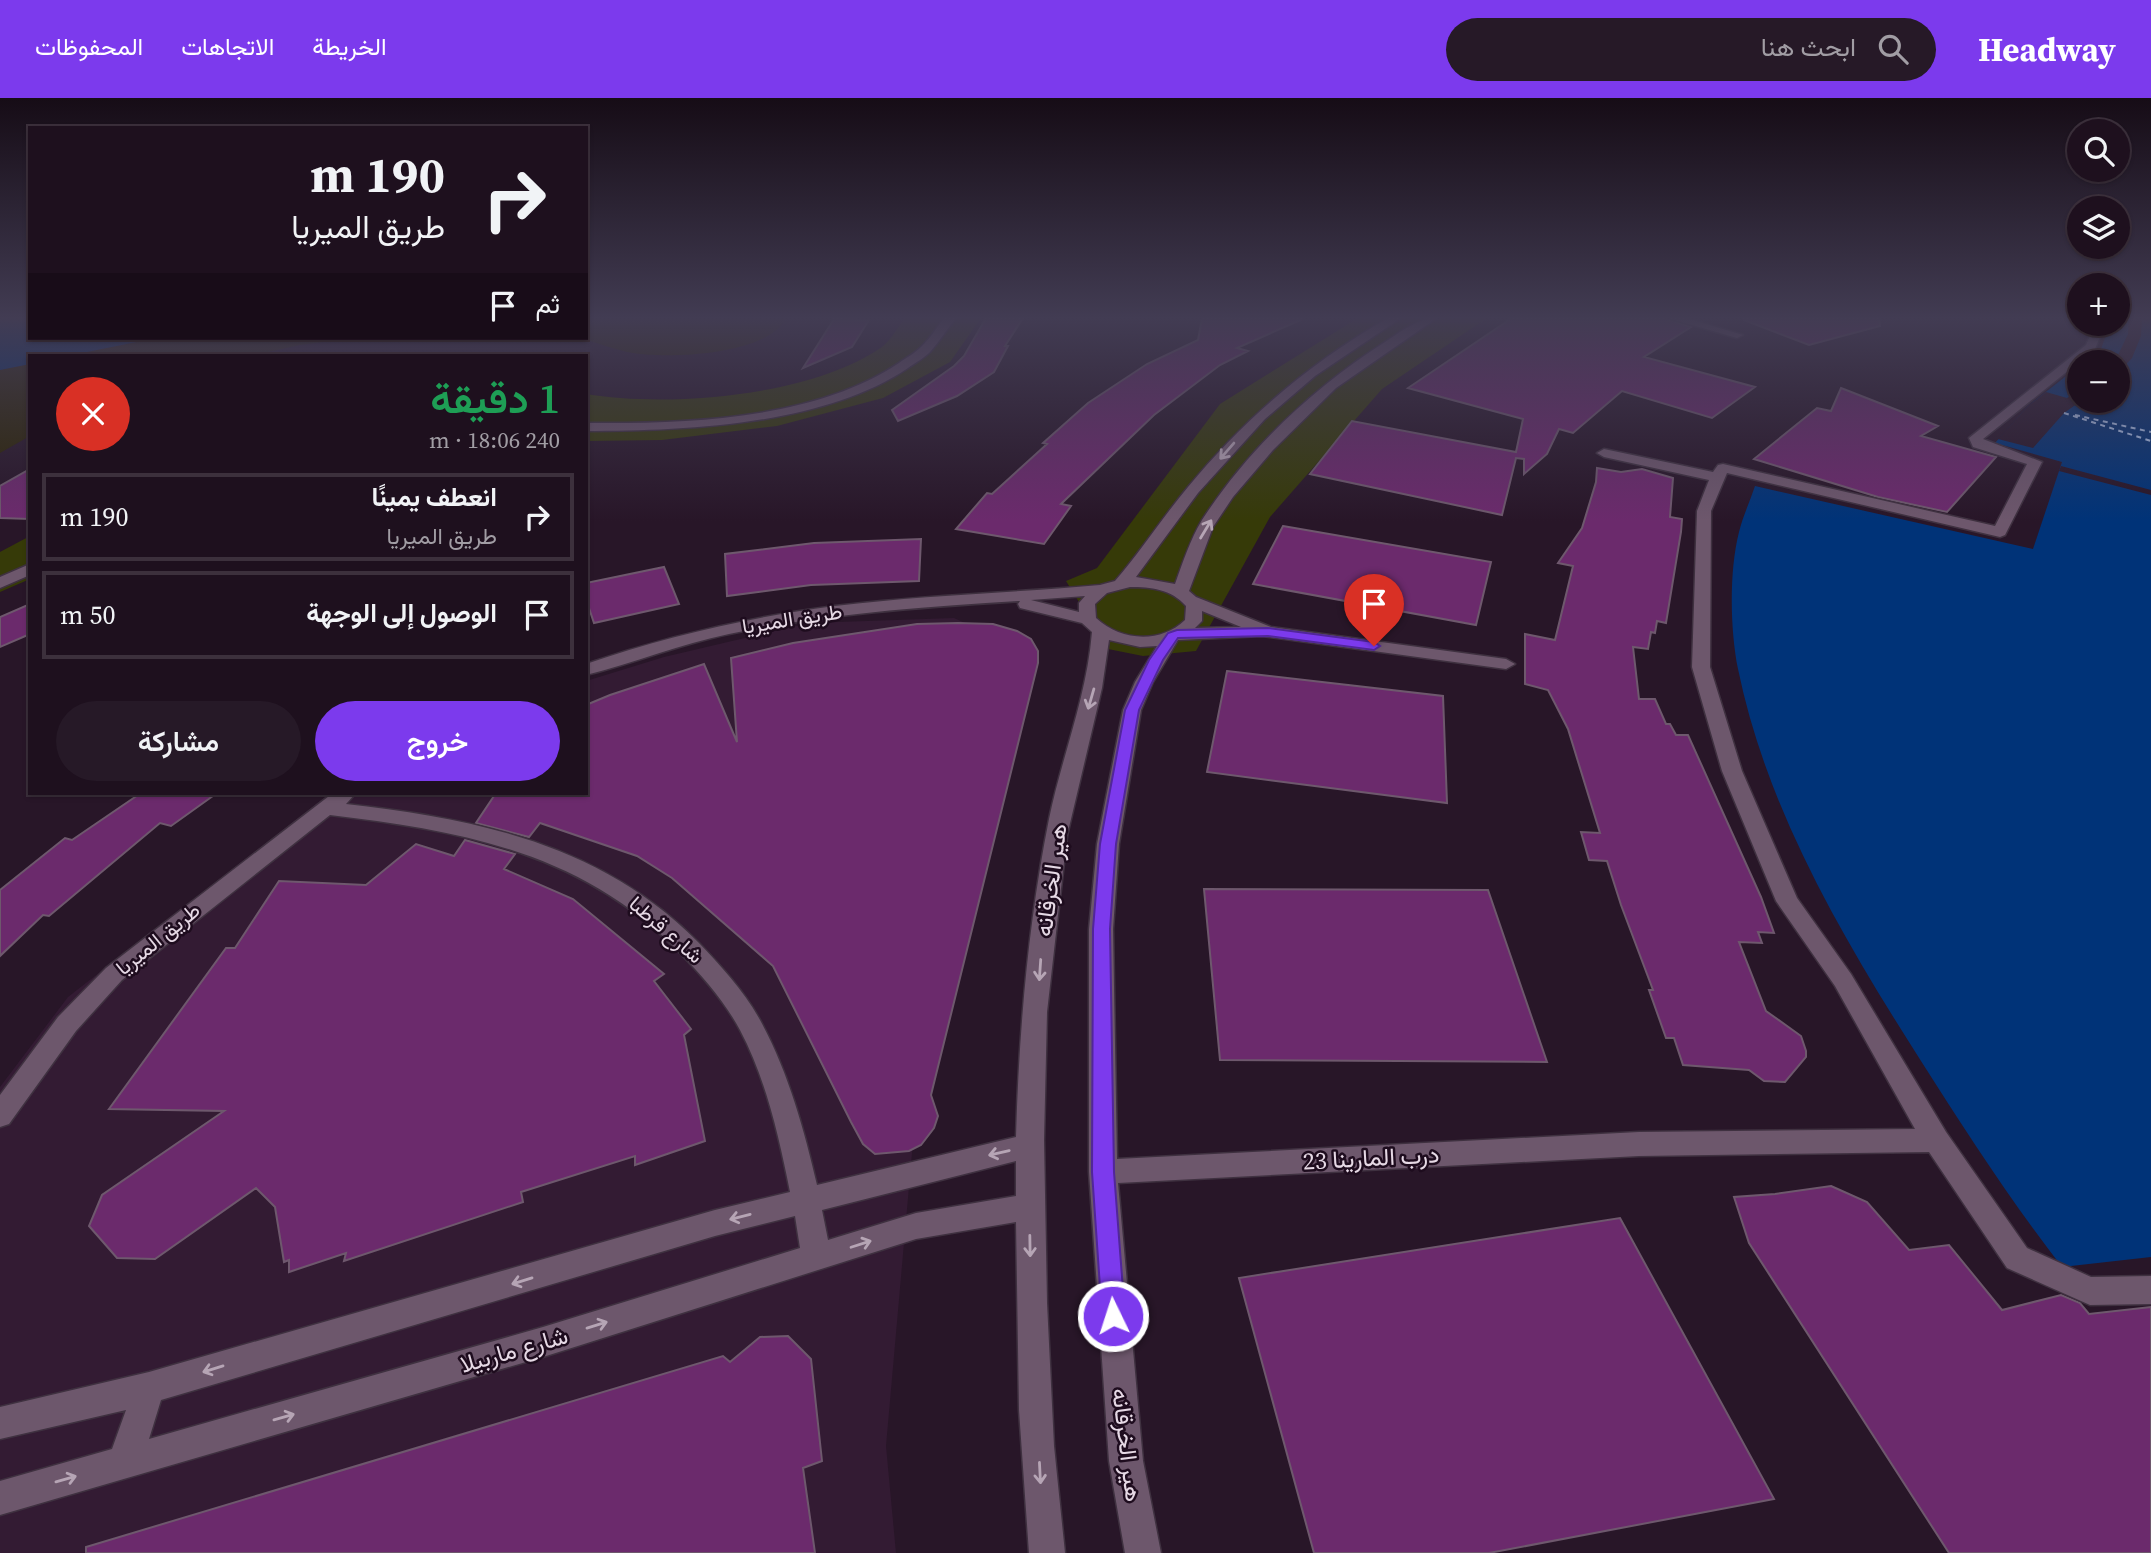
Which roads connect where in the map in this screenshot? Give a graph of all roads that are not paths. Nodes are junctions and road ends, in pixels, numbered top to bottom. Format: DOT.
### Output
graph roads {
  1 [pos="866,386"];
  2 [pos="1295,386"];
  3 [pos="1329,386"];
  4 [pos="2042,386"];
  5 [pos="588,427"];
  6 [pos="1604,453"];
  7 [pos="1717,477"];
  8 [pos="28,570"];
  9 [pos="0,583"];
  10 [pos="1121,584"];
  11 [pos="1101,590"];
  12 [pos="1186,596"];
  13 [pos="1003,598"];
  14 [pos="1095,625"];
  15 [pos="1268,632"];
  16 [pos="1175,635"];
  17 [pos="1506,664"];
  18 [pos="588,669"];
  19 [pos="343,795"];
  20 [pos="326,808"];
  21 [pos="0,1116"];
  22 [pos="1936,1140"];
  23 [pos="1030,1146"];
  24 [pos="1103,1172"];
  25 [pos="806,1200"];
  26 [pos="1030,1207"];
  27 [pos="817,1258"];
  28 [pos="2151,1290"];
  29 [pos="149,1388"];
  30 [pos="0,1423"];
  31 [pos="124,1463"];
  32 [pos="0,1498"];
  33 [pos="1047,1553"];
  34 [pos="1143,1553"];
  1 -- 5 [label="street"];
  2 -- 10 [label="street, one-way"];
  12 -- 3 [label="street, one-way"];
  4 -- 7 [label="street"];
  6 -- 7 [label="street"];
  7 -- 22 [label="street"];
  8 -- 9 [label="street"];
  10 -- 11 [label="street, طريق الميريا"];
  10 -- 12 [label="street"];
  11 -- 13 [label="street, طريق الميريا"];
  11 -- 14 [label="street, هير الخرقانه"];
  12 -- 15 [label="street"];
  12 -- 16 [label="street, هير الخرقانه"];
  13 -- 14 [label="street, طريق الميريا"];
  13 -- 18 [label="street, طريق الميريا"];
  14 -- 16 [label="street, طريق الميريا"];
  14 -- 23 [label="street, هير الخرقانه, one-way"];
  15 -- 16 [label="street"];
  15 -- 17 [label="street"];
  16 -- 24 [label="street, هير الخرقانه"];
  19 -- 20 [label="street, طريق الميريا"];
  20 -- 21 [label="street, طريق الميريا"];
  20 -- 25 [label="street, شارع قرطبا"];
  22 -- 24 [label="street, درب المارينا 23"];
  22 -- 28 [label="street"];
  23 -- 25 [label="street, one-way"];
  23 -- 26 [label="street, هير الخرقانه"];
  24 -- 34 [label="street, هير الخرقانه"];
  25 -- 27 [label="street, شارع قرطبا"];
  25 -- 29 [label="street, one-way"];
  27 -- 26 [label="street, شارع ماربيلا, one-way"];
  26 -- 33 [label="street, هير الخرقانه, one-way"];
  31 -- 27 [label="street, شارع ماربيلا, one-way"];
  29 -- 30 [label="street"];
  29 -- 31 [label="street"];
  32 -- 31 [label="street, شارع ماربيلا, one-way"];
}
